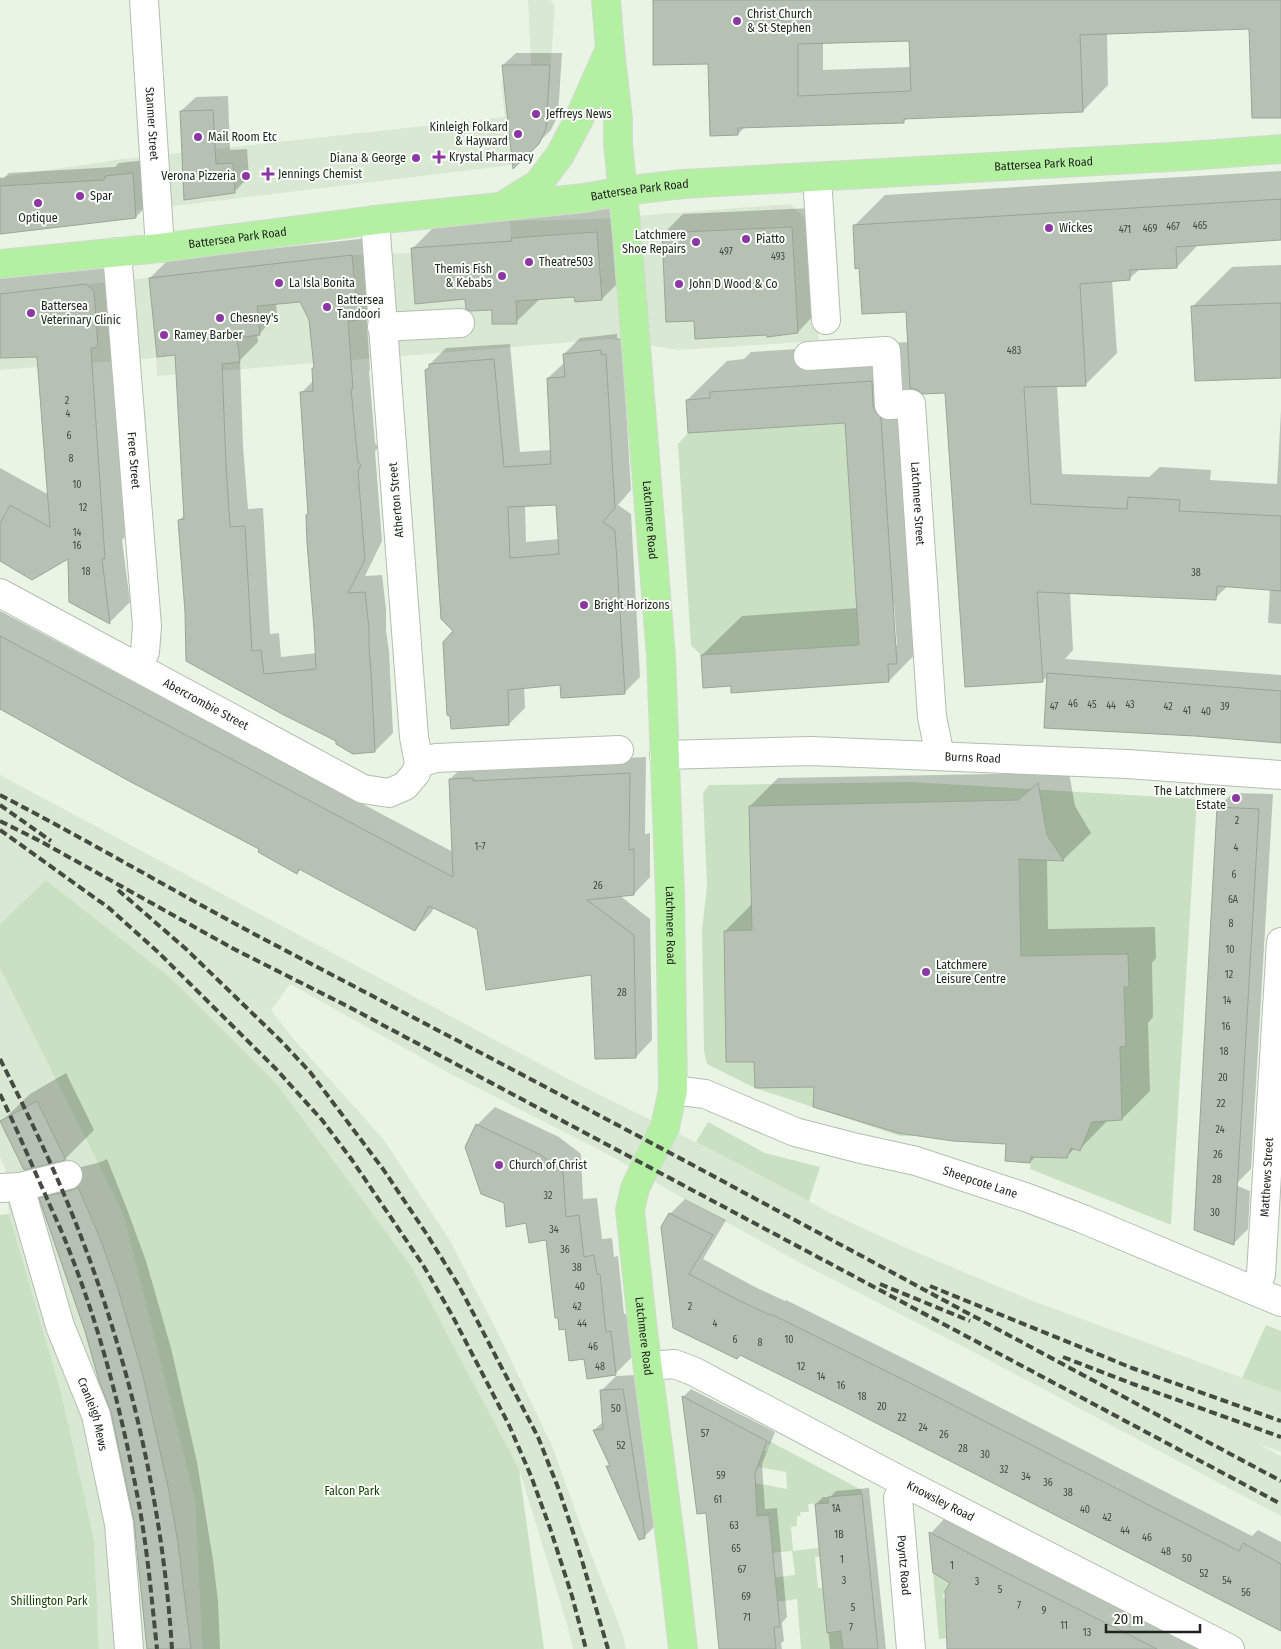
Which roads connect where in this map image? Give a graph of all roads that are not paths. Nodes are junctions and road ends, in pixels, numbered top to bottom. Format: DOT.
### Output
graph roads {
  1 [pos="146,0"];
  2 [pos="606,0"];
  3 [pos="610,50"];
  4 [pos="1281,149"];
  5 [pos="817,177"];
  6 [pos="623,191"];
  7 [pos="500,207"];
  8 [pos="374,220"];
  9 [pos="160,248"];
  10 [pos="117,252"];
  11 [pos="0,264"];
  12 [pos="826,320"];
  13 [pos="460,323"];
  14 [pos="382,327"];
  15 [pos="808,356"];
  16 [pos="0,593"];
  17 [pos="138,666"];
  18 [pos="619,750"];
  19 [pos="664,755"];
  20 [pos="940,756"];
  21 [pos="416,770"];
  22 [pos="1281,775"];
  23 [pos="1281,942"];
  24 [pos="672,1090"];
  25 [pos="68,1175"];
  26 [pos="10,1187"];
  27 [pos="1255,1291"];
  28 [pos="1281,1302"];
  29 [pos="648,1366"];
  30 [pos="905,1483"];
  31 [pos="129,1649"];
  32 [pos="683,1649"];
  33 [pos="911,1649"];
  34 [pos="1230,1649"];
  1 -- 9 [label="street, Stanmer Street"];
  2 -- 3 [label="highway, Latchmere Road"];
  3 -- 6 [label="highway, Latchmere Road"];
  3 -- 7 [label="highway"];
  4 -- 5 [label="highway, Battersea Park Road"];
  5 -- 6 [label="highway, Battersea Park Road"];
  5 -- 12 [label="street"];
  6 -- 7 [label="highway, Battersea Park Road"];
  6 -- 19 [label="highway, Latchmere Road"];
  7 -- 8 [label="highway, Battersea Park Road"];
  8 -- 9 [label="highway, Battersea Park Road"];
  8 -- 14 [label="street, Atherton Street"];
  9 -- 10 [label="highway, Battersea Park Road"];
  10 -- 11 [label="highway, Battersea Park Road"];
  10 -- 17 [label="street, Frere Street"];
  13 -- 14 [label="street"];
  14 -- 21 [label="street, Atherton Street"];
  15 -- 20 [label="street, Latchmere Street"];
  16 -- 17 [label="street, Abercrombie Street"];
  17 -- 21 [label="street, Abercrombie Street"];
  18 -- 21 [label="street, Abercrombie Street"];
  19 -- 20 [label="street, Burns Road"];
  19 -- 24 [label="highway, Latchmere Road"];
  20 -- 22 [label="street, Burns Road"];
  23 -- 27 [label="street, Matthews Street"];
  24 -- 27 [label="street, Sheepcote Lane"];
  24 -- 29 [label="highway, Latchmere Road"];
  25 -- 26 [label="street"];
  26 -- 31 [label="street, Cranleigh Mews"];
  27 -- 28 [label="street, Sheepcote Lane"];
  29 -- 30 [label="street, Knowsley Road"];
  29 -- 32 [label="highway, Latchmere Road"];
  30 -- 33 [label="street, Poyntz Road"];
  30 -- 34 [label="street, Knowsley Road"];
}
